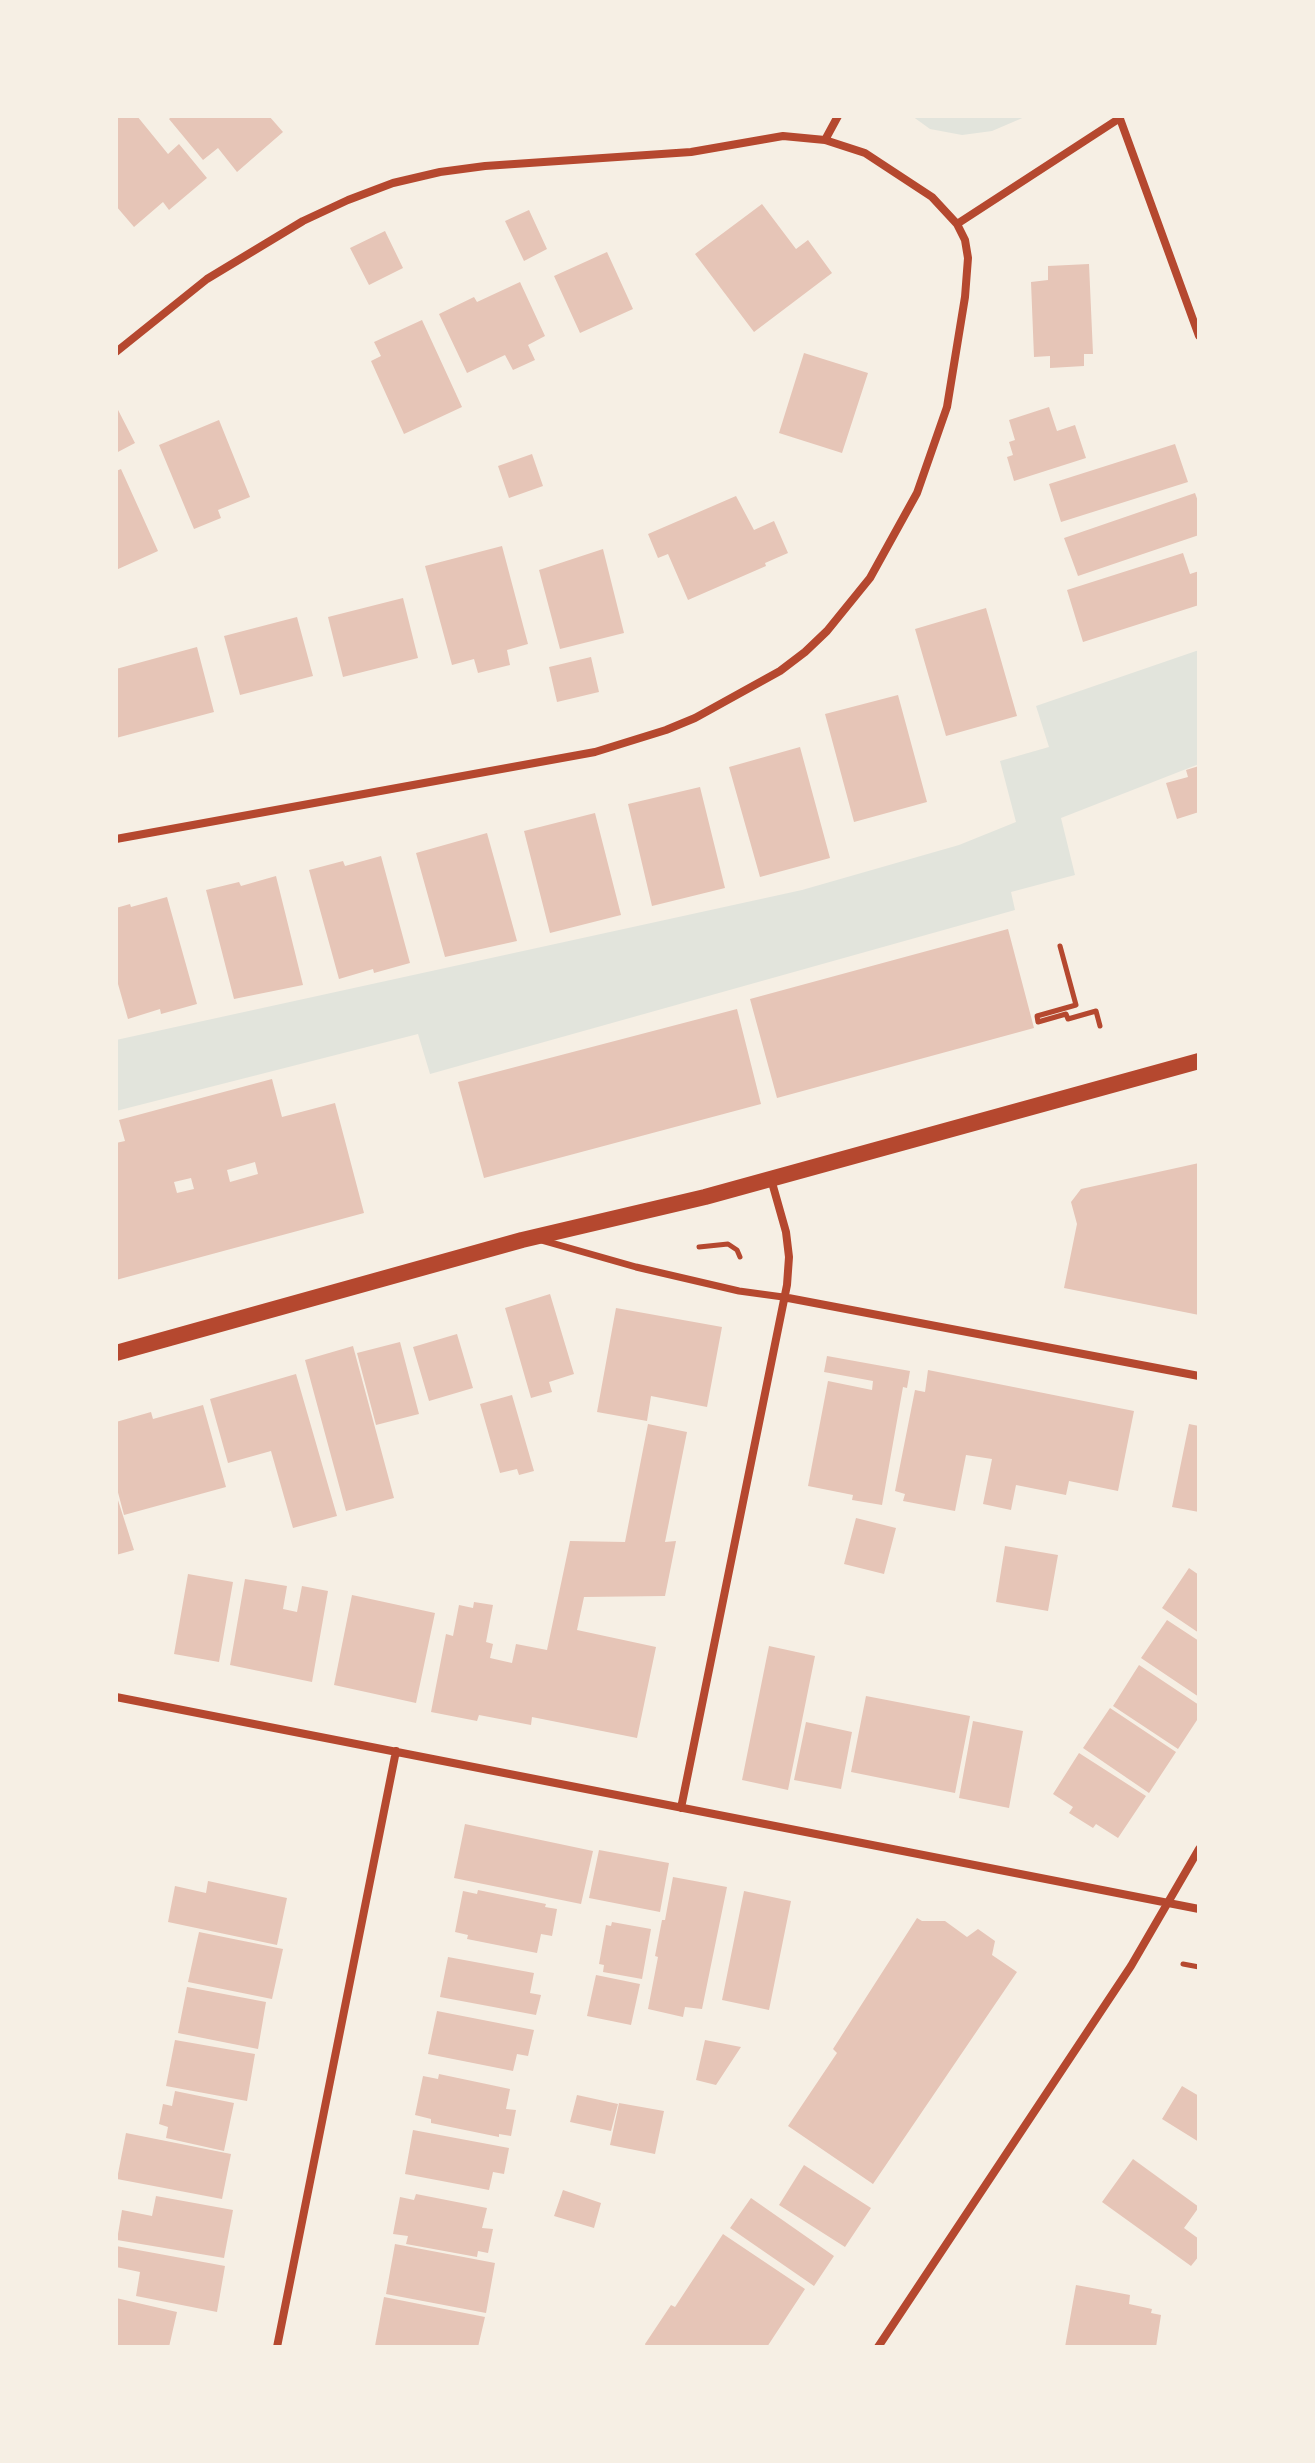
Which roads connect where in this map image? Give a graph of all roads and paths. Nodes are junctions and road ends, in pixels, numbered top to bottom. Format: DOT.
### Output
graph roads {
  1 [pos="838,116"];
  2 [pos="1120,117"];
  3 [pos="825,140"];
  4 [pos="957,224"];
  5 [pos="1199,336"];
  6 [pos="116,352"];
  7 [pos="116,839"];
  8 [pos="1060,946"];
  9 [pos="1100,1026"];
  10 [pos="1199,1061"];
  11 [pos="770,1178"];
  12 [pos="531,1238"];
  13 [pos="699,1247"];
  14 [pos="740,1257"];
  15 [pos="783,1297"];
  16 [pos="116,1353"];
  17 [pos="1199,1376"];
  18 [pos="116,1697"];
  19 [pos="396,1751"];
  20 [pos="681,1808"];
  21 [pos="1199,1849"];
  22 [pos="1169,1904"];
  23 [pos="1199,1909"];
  24 [pos="1183,1964"];
  25 [pos="1199,1967"];
  26 [pos="277,2347"];
  27 [pos="878,2347"];
  1 -- 3 [label="street"];
  2 -- 4 [label="street"];
  2 -- 5 [label="street"];
  3 -- 4 [label="street"];
  3 -- 6 [label="street"];
  4 -- 7 [label="street"];
  8 -- 9 [label="path"];
  10 -- 11 [label="main road"];
  11 -- 12 [label="main road"];
  11 -- 15 [label="street"];
  12 -- 15 [label="street"];
  12 -- 16 [label="main road"];
  13 -- 14 [label="path"];
  15 -- 17 [label="street"];
  15 -- 20 [label="street"];
  18 -- 19 [label="street"];
  19 -- 20 [label="street"];
  19 -- 26 [label="street"];
  20 -- 22 [label="street"];
  21 -- 22 [label="street"];
  22 -- 23 [label="street"];
  22 -- 27 [label="street"];
  24 -- 25 [label="path"];
}
